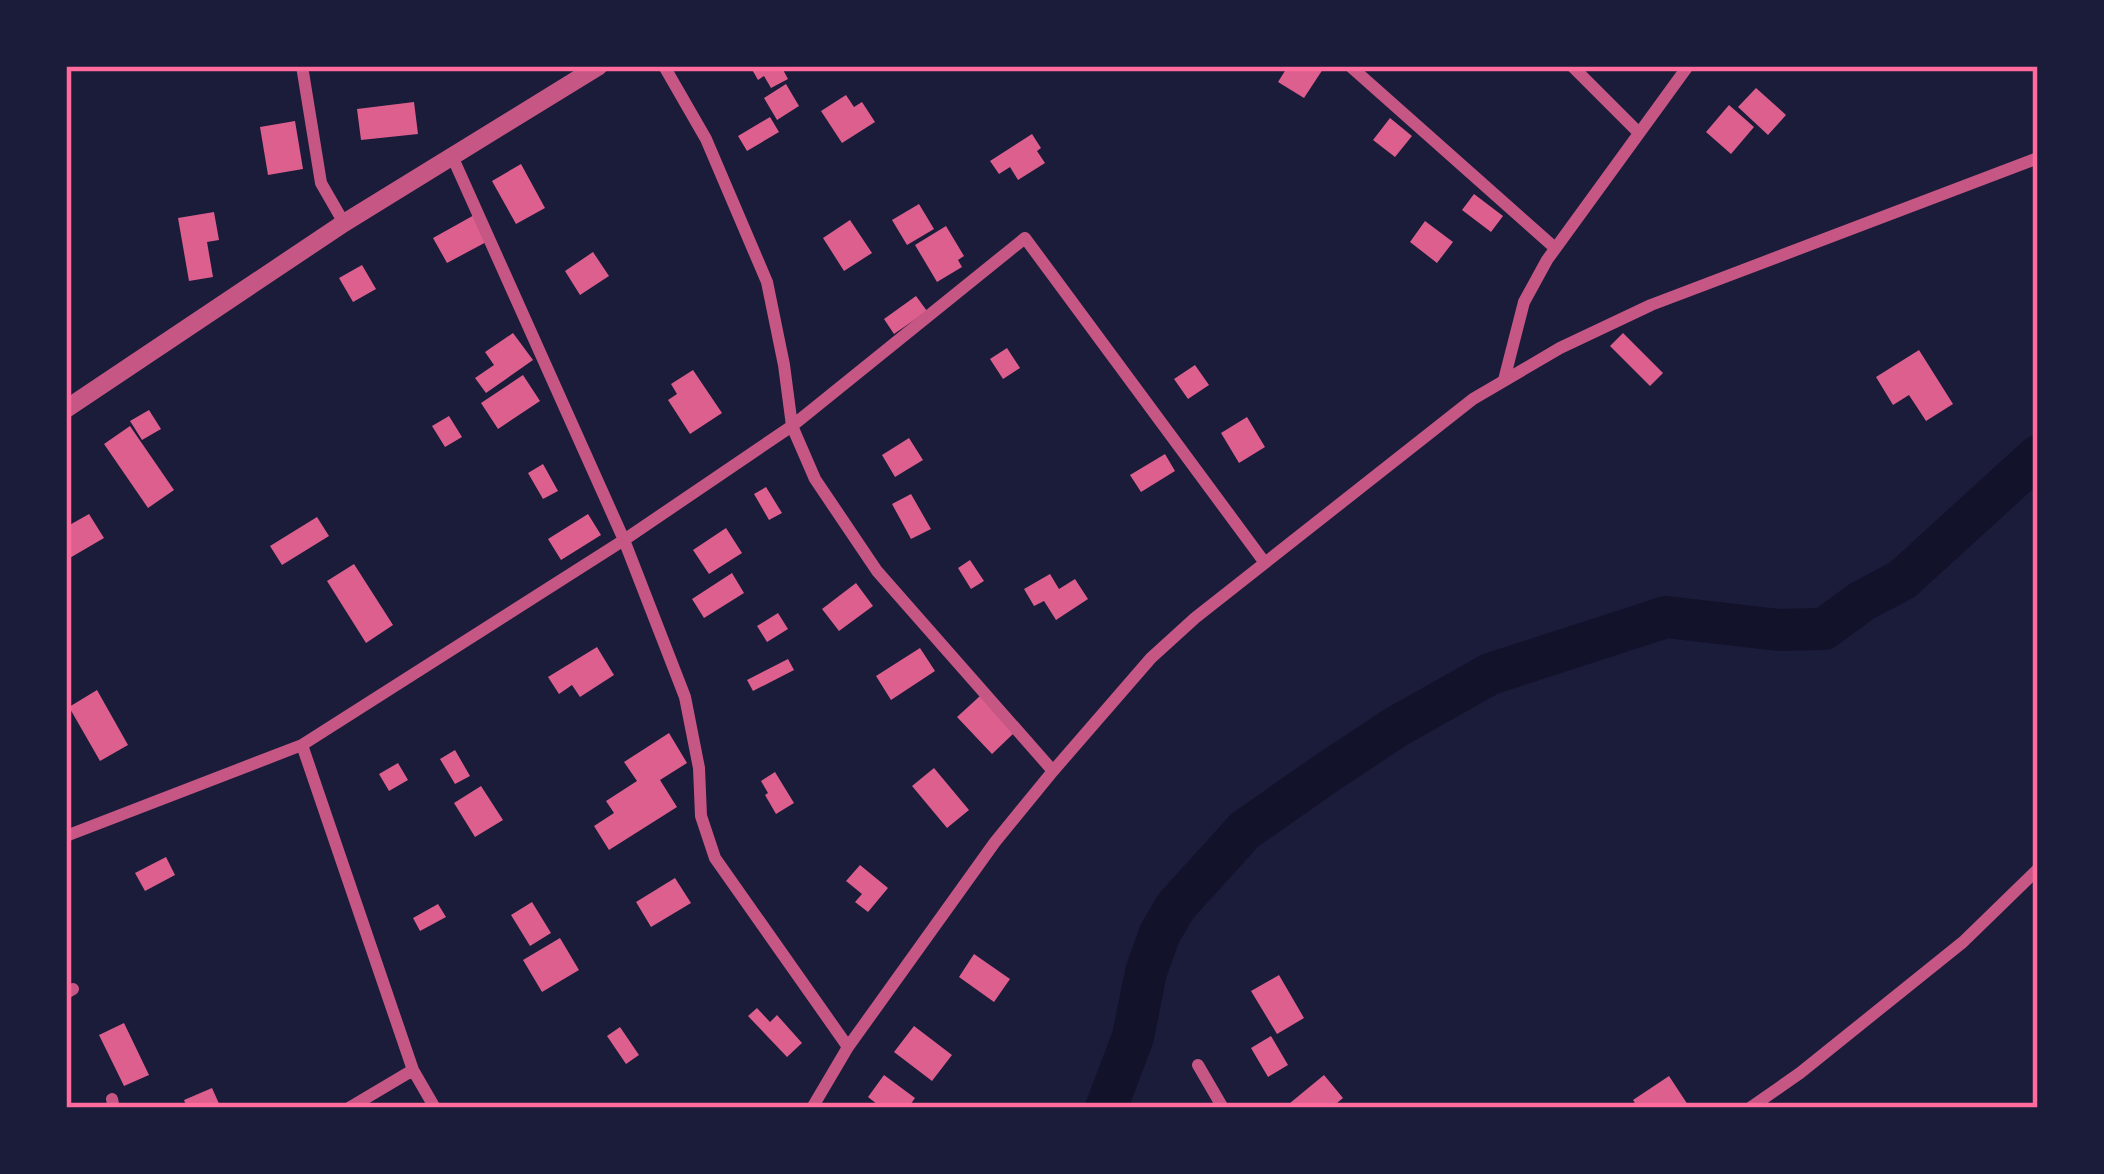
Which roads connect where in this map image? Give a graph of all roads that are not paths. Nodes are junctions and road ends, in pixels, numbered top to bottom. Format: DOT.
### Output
graph roads {
  1 [pos="302,66"];
  2 [pos="598,66"];
  3 [pos="664,66"];
  4 [pos="1350,66"];
  5 [pos="1572,66"];
  6 [pos="1688,66"];
  7 [pos="1639,133"];
  8 [pos="452,156"];
  9 [pos="2038,158"];
  10 [pos="344,224"];
  11 [pos="1556,248"];
  12 [pos="1504,380"];
  13 [pos="66,409"];
  14 [pos="792,426"];
  15 [pos="624,540"];
  16 [pos="1265,563"];
  17 [pos="302,745"];
  18 [pos="1053,770"];
  19 [pos="66,836"];
  20 [pos="2038,869"];
  21 [pos="848,1047"];
  22 [pos="1198,1066"];
  23 [pos="413,1070"];
  24 [pos="349,1108"];
  25 [pos="435,1108"];
  26 [pos="812,1108"];
  27 [pos="1223,1108"];
  28 [pos="1750,1108"];
  1 -- 10 [label="street"];
  2 -- 8 [label="street"];
  3 -- 14 [label="street"];
  4 -- 11 [label="street"];
  5 -- 7 [label="street"];
  6 -- 7 [label="street"];
  7 -- 11 [label="street"];
  8 -- 10 [label="street"];
  8 -- 15 [label="street"];
  9 -- 12 [label="street"];
  10 -- 13 [label="street"];
  11 -- 12 [label="street"];
  12 -- 16 [label="street"];
  14 -- 15 [label="street"];
  14 -- 16 [label="street"];
  14 -- 18 [label="street"];
  15 -- 17 [label="street"];
  15 -- 21 [label="street"];
  16 -- 18 [label="street"];
  17 -- 19 [label="street"];
  17 -- 23 [label="street"];
  18 -- 21 [label="street"];
  20 -- 28 [label="street"];
  21 -- 26 [label="street"];
  22 -- 27 [label="street"];
  23 -- 24 [label="street"];
  23 -- 25 [label="street"];
}
